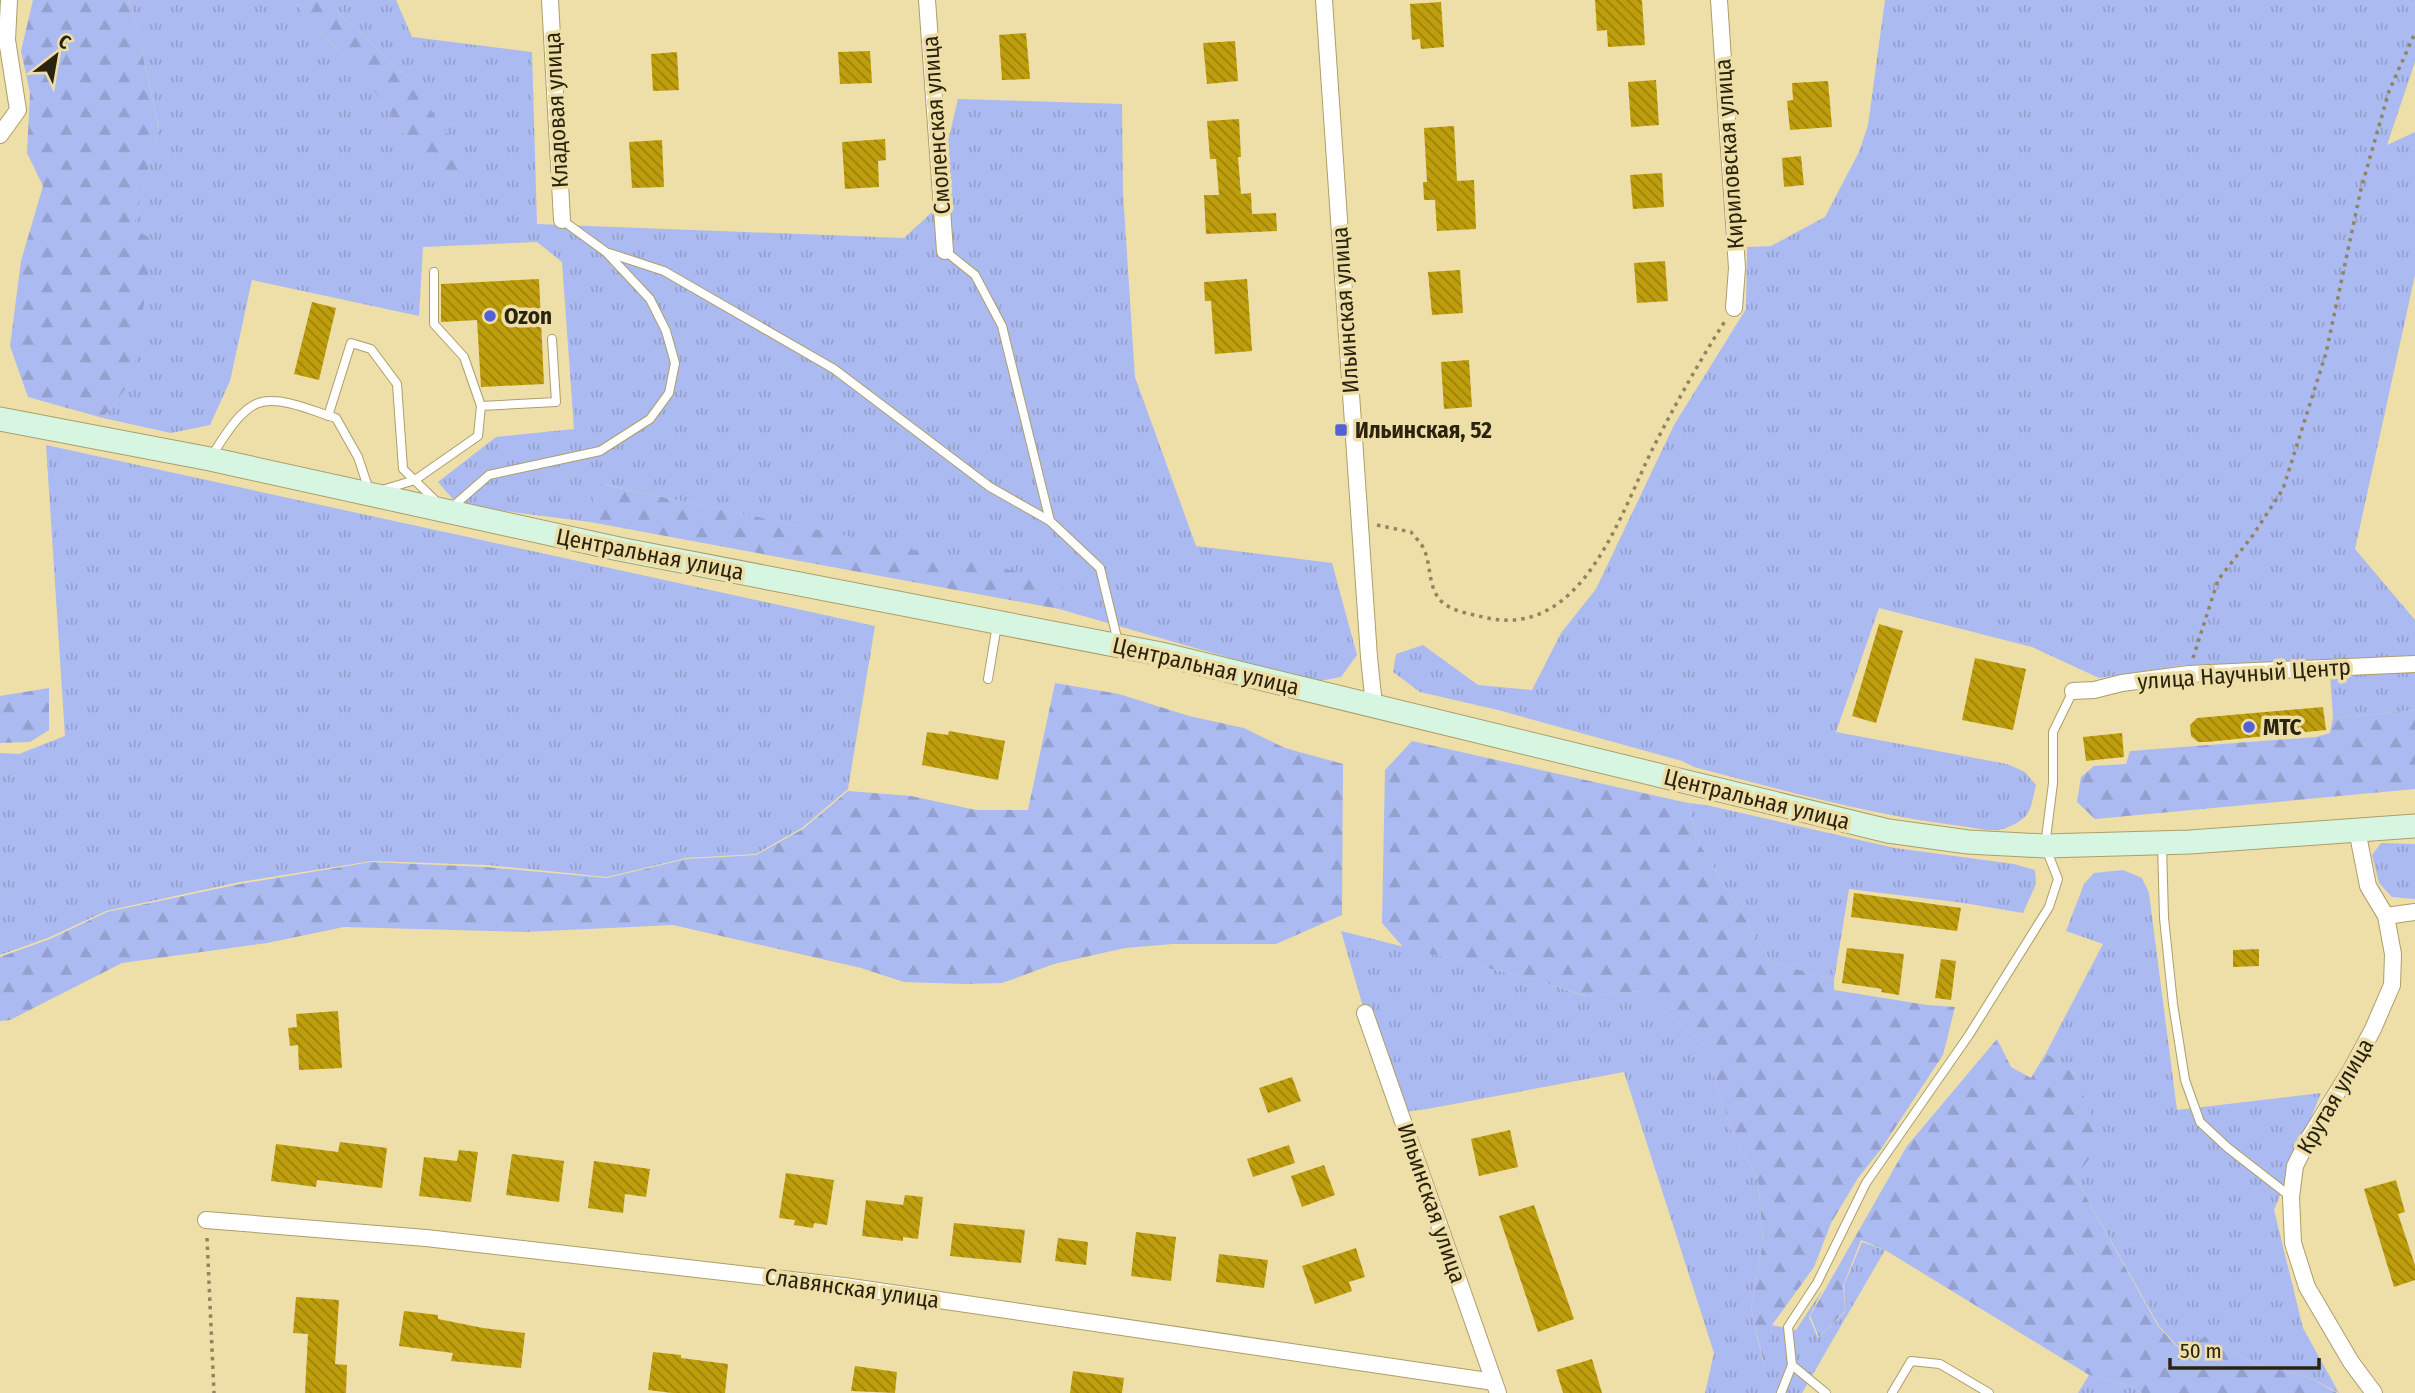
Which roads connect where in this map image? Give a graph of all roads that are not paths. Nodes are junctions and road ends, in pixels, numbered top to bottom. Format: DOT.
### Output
graph roads {
  1 [pos="9,0"];
  2 [pos="550,0"];
  3 [pos="927,0"];
  4 [pos="1324,0"];
  5 [pos="1719,0"];
  6 [pos="0,135"];
  7 [pos="562,220"];
  8 [pos="945,251"];
  9 [pos="606,252"];
  10 [pos="434,272"];
  11 [pos="1734,308"];
  12 [pos="552,339"];
  13 [pos="481,407"];
  14 [pos="328,416"];
  15 [pos="0,419"];
  16 [pos="210,459"];
  17 [pos="415,480"];
  18 [pos="370,494"];
  19 [pos="447,512"];
  20 [pos="1050,521"];
  21 [pos="998,622"];
  22 [pos="1118,645"];
  23 [pos="2415,664"];
  24 [pos="988,679"];
  25 [pos="2073,691"];
  26 [pos="1374,705"];
  27 [pos="2415,826"];
  28 [pos="2357,830"];
  29 [pos="2162,843"];
  30 [pos="2045,846"];
  31 [pos="2415,912"];
  32 [pos="2386,916"];
  33 [pos="1365,1013"];
  34 [pos="2291,1197"];
  35 [pos="206,1220"];
  36 [pos="1792,1365"];
  37 [pos="1496,1387"];
  38 [pos="1781,1393"];
  39 [pos="1826,1393"];
  40 [pos="1892,1393"];
  41 [pos="1989,1393"];
  42 [pos="2374,1393"];
  1 -- 6 [label="street"];
  2 -- 7 [label="street, Кладовая улица"];
  3 -- 8 [label="street, Смоленская улица"];
  4 -- 26 [label="street, Ильинская улица"];
  5 -- 11 [label="street, Кириловская улица"];
  7 -- 9 [label="lane"];
  8 -- 20 [label="lane"];
  9 -- 19 [label="lane"];
  9 -- 20 [label="lane"];
  10 -- 13 [label="lane"];
  12 -- 13 [label="lane"];
  13 -- 17 [label="lane"];
  14 -- 16 [label="lane"];
  14 -- 17 [label="lane"];
  14 -- 18 [label="lane"];
  15 -- 16 [label="street, Центральная улица"];
  16 -- 18 [label="street, Центральная улица"];
  17 -- 18 [label="lane"];
  17 -- 19 [label="lane"];
  18 -- 19 [label="street, Центральная улица"];
  19 -- 21 [label="street, Центральная улица"];
  20 -- 22 [label="lane"];
  21 -- 22 [label="street, Центральная улица"];
  21 -- 24 [label="lane"];
  22 -- 26 [label="street, Центральная улица"];
  23 -- 25 [label="street, улица Научный Центр"];
  25 -- 30 [label="lane"];
  26 -- 30 [label="street, Центральная улица"];
  27 -- 28 [label="street, Центральная улица"];
  28 -- 29 [label="street, Центральная улица"];
  28 -- 32 [label="street, Крутая улица"];
  29 -- 30 [label="street, Центральная улица"];
  29 -- 34 [label="lane"];
  30 -- 36 [label="lane"];
  31 -- 32 [label="street"];
  32 -- 34 [label="street, Крутая улица"];
  33 -- 37 [label="street, Ильинская улица"];
  34 -- 42 [label="street, Крутая улица"];
  35 -- 37 [label="street, Славянская улица"];
  36 -- 38 [label="lane"];
  36 -- 39 [label="lane"];
  40 -- 41 [label="lane"];
}
